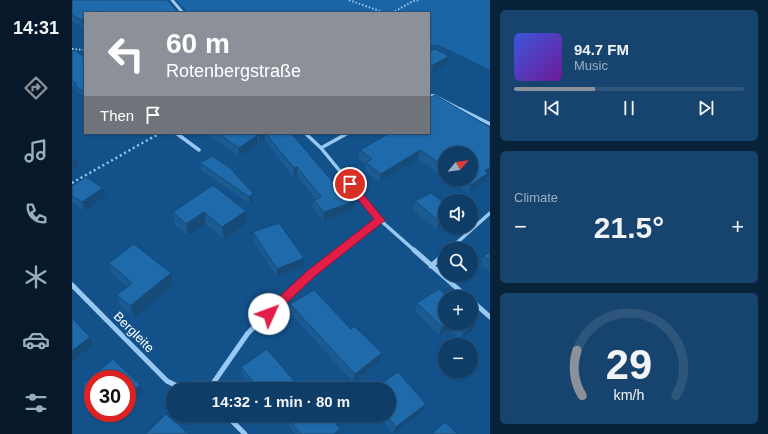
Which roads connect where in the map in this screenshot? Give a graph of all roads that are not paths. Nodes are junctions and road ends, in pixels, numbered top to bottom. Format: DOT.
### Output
graph roads {
  1 [pos="172,0"];
  2 [pos="182,12"];
  3 [pos="430,95"];
  4 [pos="490,124"];
  5 [pos="177,134"];
  6 [pos="306,134"];
  7 [pos="346,134"];
  8 [pos="321,148"];
  9 [pos="199,150"];
  10 [pos="490,213"];
  11 [pos="380,220"];
  12 [pos="458,242"];
  13 [pos="438,260"];
  14 [pos="431,266"];
  15 [pos="72,285"];
  16 [pos="459,290"];
  17 [pos="478,306"];
  18 [pos="490,317"];
  19 [pos="169,382"];
  20 [pos="214,382"];
  21 [pos="234,422"];
  22 [pos="245,434"];
  1 -- 2 [label="street"];
  3 -- 4 [label="street"];
  5 -- 9 [label="street"];
  6 -- 8 [label="street"];
  7 -- 8 [label="street"];
  8 -- 11 [label="street"];
  10 -- 12 [label="street"];
  11 -- 14 [label="street"];
  11 -- 20 [label="street"];
  13 -- 14 [label="street"];
  14 -- 16 [label="street"];
  15 -- 19 [label="street, Bergleite"];
  17 -- 18 [label="street"];
  21 -- 22 [label="street"];
}
